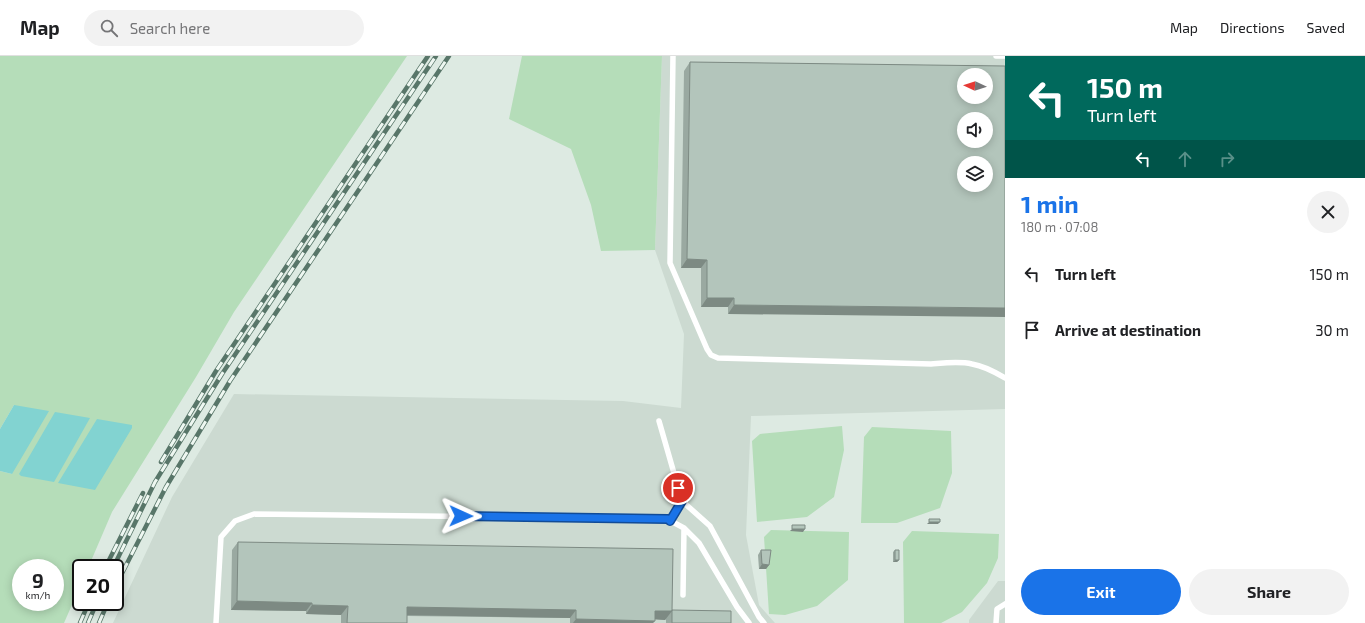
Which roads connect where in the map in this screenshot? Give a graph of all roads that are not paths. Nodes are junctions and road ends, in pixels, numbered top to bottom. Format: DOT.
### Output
graph roads {
  1 [pos="673,56"];
  2 [pos="996,56"];
  3 [pos="1005,56"];
  4 [pos="1005,378"];
  5 [pos="659,421"];
  6 [pos="682,501"];
  7 [pos="670,521"];
  8 [pos="684,528"];
  9 [pos="683,595"];
  10 [pos="1005,604"];
  11 [pos="216,623"];
  12 [pos="749,623"];
  13 [pos="764,623"];
  14 [pos="996,623"];
  1 -- 4 [label="lane"];
  2 -- 3 [label="lane"];
  5 -- 6 [label="lane"];
  6 -- 7 [label="lane"];
  6 -- 13 [label="lane"];
  7 -- 8 [label="lane"];
  7 -- 11 [label="lane"];
  8 -- 9 [label="lane"];
  8 -- 12 [label="lane"];
  10 -- 14 [label="lane"];
}
